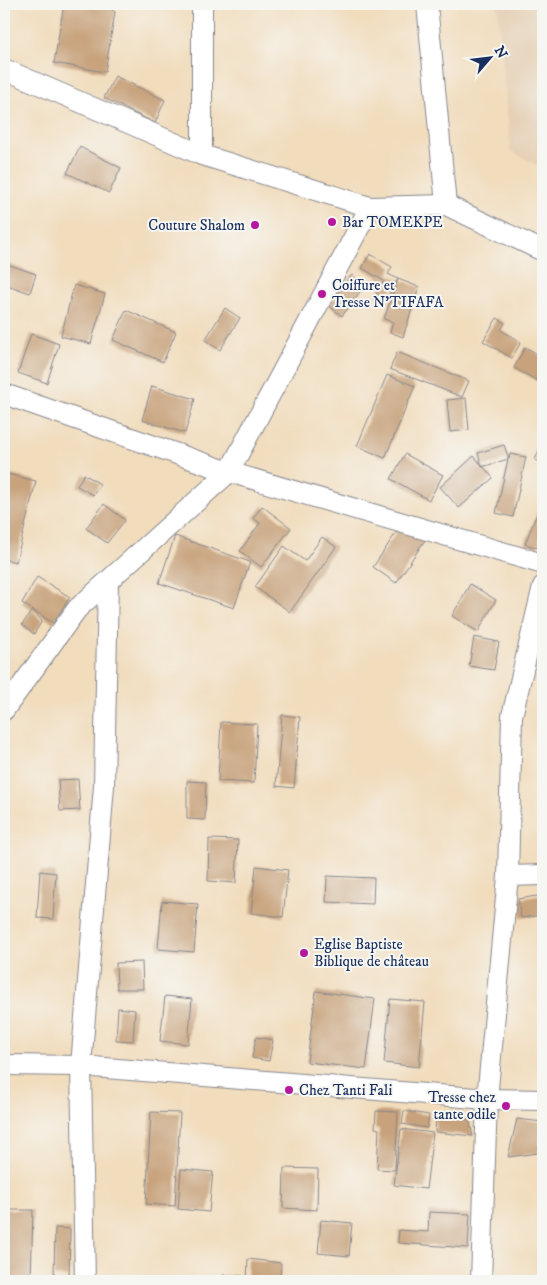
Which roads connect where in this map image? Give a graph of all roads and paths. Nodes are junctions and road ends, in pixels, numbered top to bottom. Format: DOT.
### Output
graph roads {
  1 [pos="202,4"];
  2 [pos="427,4"];
  3 [pos="4,69"];
  4 [pos="202,155"];
  5 [pos="446,206"];
  6 [pos="370,207"];
  7 [pos="543,251"];
  8 [pos="4,394"];
  9 [pos="229,472"];
  10 [pos="543,564"];
  11 [pos="108,581"];
  12 [pos="543,586"];
  13 [pos="4,710"];
  14 [pos="543,875"];
  15 [pos="508,876"];
  16 [pos="4,1065"];
  17 [pos="81,1066"];
  18 [pos="487,1099"];
  19 [pos="543,1100"];
  20 [pos="85,1281"];
  21 [pos="482,1281"];
  1 -- 4 [label="street"];
  2 -- 5 [label="street"];
  3 -- 4 [label="street"];
  4 -- 6 [label="street"];
  5 -- 6 [label="street"];
  5 -- 7 [label="street"];
  6 -- 9 [label="street"];
  8 -- 9 [label="street"];
  9 -- 10 [label="street"];
  9 -- 11 [label="street"];
  11 -- 13 [label="street"];
  11 -- 17 [label="street"];
  12 -- 15 [label="street"];
  14 -- 15 [label="street"];
  15 -- 18 [label="street"];
  16 -- 17 [label="street"];
  17 -- 18 [label="street"];
  17 -- 20 [label="street"];
  18 -- 19 [label="street"];
  18 -- 21 [label="street"];
}
